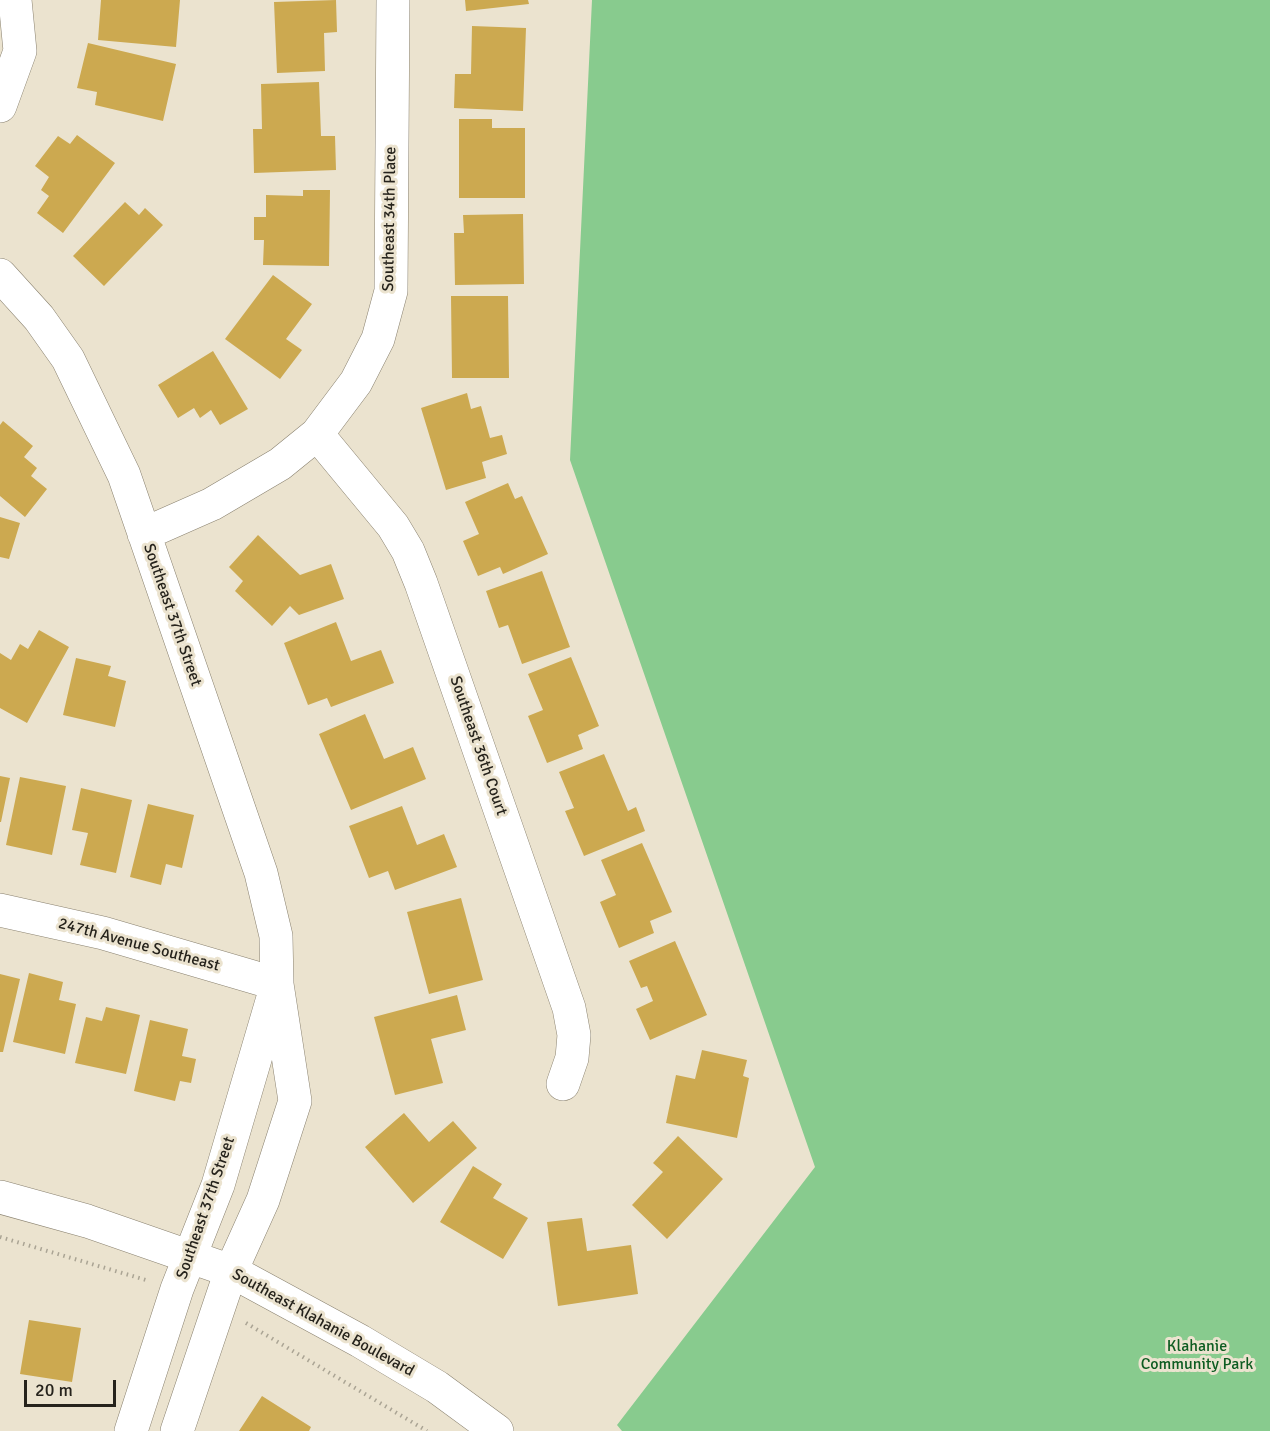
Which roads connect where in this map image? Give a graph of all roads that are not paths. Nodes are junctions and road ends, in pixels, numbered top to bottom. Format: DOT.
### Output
graph roads {
  1 [pos="15,0"];
  2 [pos="393,0"];
  3 [pos="0,106"];
  4 [pos="0,275"];
  5 [pos="317,434"];
  6 [pos="144,534"];
  7 [pos="0,910"];
  8 [pos="277,984"];
  9 [pos="563,1084"];
  10 [pos="0,1197"];
  11 [pos="191,1256"];
  12 [pos="231,1271"];
  13 [pos="131,1431"];
  14 [pos="177,1431"];
  15 [pos="497,1431"];
  1 -- 3 [label="street"];
  2 -- 5 [label="street, Southeast 34th Place"];
  4 -- 6 [label="street, Southeast 37th Street"];
  5 -- 6 [label="street, Southeast 34th Place"];
  5 -- 9 [label="street, Southeast 36th Court"];
  6 -- 8 [label="street, Southeast 37th Street"];
  7 -- 8 [label="street, 247th Avenue Southeast"];
  8 -- 11 [label="street, Southeast 37th Street"];
  8 -- 12 [label="street, Southeast 37th Street"];
  10 -- 11 [label="street, Southeast Klahanie Boulevard"];
  11 -- 12 [label="street, Southeast Klahanie Boulevard"];
  11 -- 13 [label="street, Southeast 37th Street"];
  12 -- 14 [label="street, Southeast 37th Street"];
  12 -- 15 [label="street, Southeast Klahanie Boulevard"];
}
